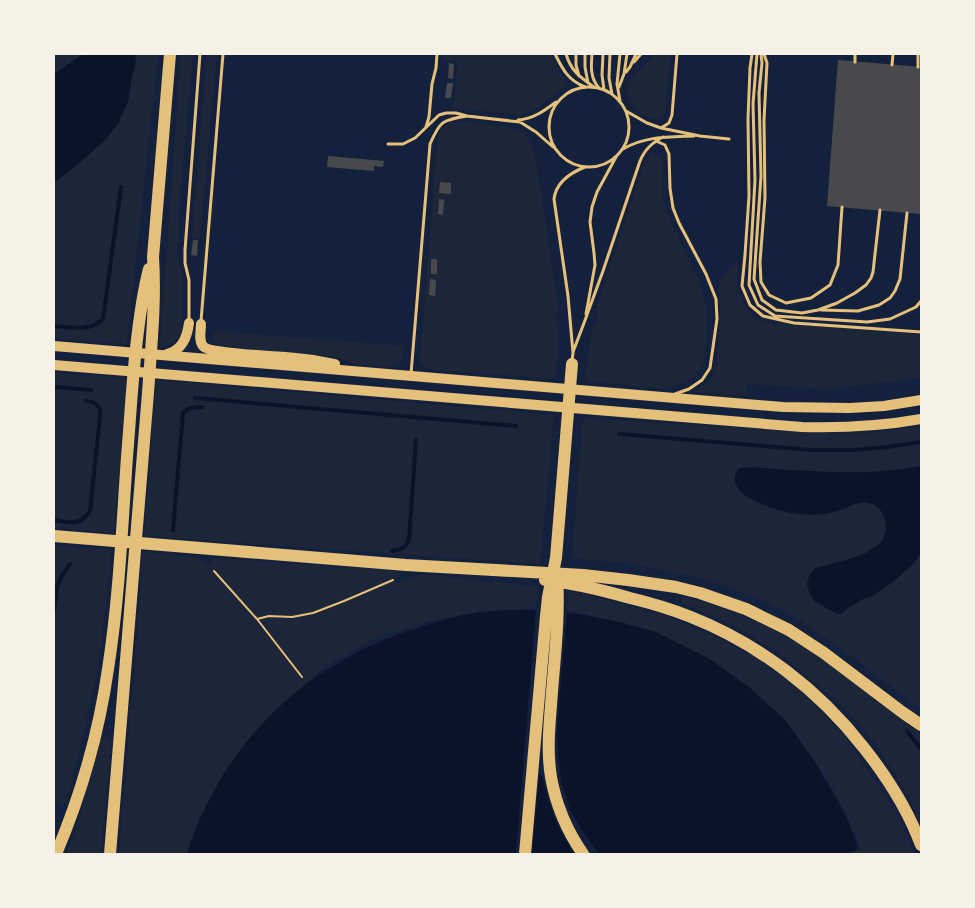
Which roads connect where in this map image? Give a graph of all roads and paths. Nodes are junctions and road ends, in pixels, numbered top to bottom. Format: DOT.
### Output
graph roads {
  1 [pos="170,54"];
  2 [pos="200,54"];
  3 [pos="223,54"];
  4 [pos="438,54"];
  5 [pos="567,54"];
  6 [pos="576,54"];
  7 [pos="585,54"];
  8 [pos="592,54"];
  9 [pos="603,54"];
  10 [pos="610,54"];
  11 [pos="620,54"];
  12 [pos="627,54"];
  13 [pos="640,54"];
  14 [pos="677,54"];
  15 [pos="752,54"];
  16 [pos="757,54"];
  17 [pos="762,54"];
  18 [pos="855,54"];
  19 [pos="893,54"];
  20 [pos="918,54"];
  21 [pos="556,55"];
  22 [pos="855,62"];
  23 [pos="892,65"];
  24 [pos="918,67"];
  25 [pos="624,74"];
  26 [pos="579,76"];
  27 [pos="588,83"];
  28 [pos="586,87"];
  29 [pos="594,88"];
  30 [pos="600,89"];
  31 [pos="618,90"];
  32 [pos="605,91"];
  33 [pos="612,95"];
  34 [pos="562,98"];
  35 [pos="620,102"];
  36 [pos="625,111"];
  37 [pos="467,116"];
  38 [pos="515,120"];
  39 [pos="426,128"];
  40 [pos="661,128"];
  41 [pos="700,136"];
  42 [pos="663,137"];
  43 [pos="729,139"];
  44 [pos="656,140"];
  45 [pos="388,144"];
  46 [pos="622,149"];
  47 [pos="557,151"];
  48 [pos="617,156"];
  49 [pos="586,167"];
  50 [pos="842,207"];
  51 [pos="880,210"];
  52 [pos="906,212"];
  53 [pos="153,257"];
  54 [pos="921,301"];
  55 [pos="818,310"];
  56 [pos="189,323"];
  57 [pos="584,323"];
  58 [pos="201,324"];
  59 [pos="921,332"];
  60 [pos="54,346"];
  61 [pos="163,355"];
  62 [pos="573,358"];
  63 [pos="54,365"];
  64 [pos="360,372"];
  65 [pos="411,376"];
  66 [pos="666,397"];
  67 [pos="921,400"];
  68 [pos="921,419"];
  69 [pos="54,536"];
  70 [pos="556,558"];
  71 [pos="406,565"];
  72 [pos="214,571"];
  73 [pos="393,580"];
  74 [pos="257,620"];
  75 [pos="302,676"];
  76 [pos="921,725"];
  77 [pos="920,841"];
  78 [pos="56,854"];
  79 [pos="110,854"];
  80 [pos="525,854"];
  81 [pos="583,854"];
  1 -- 53 [label="highway"];
  2 -- 56 [label="lane"];
  3 -- 58 [label="lane"];
  4 -- 39 [label="lane"];
  5 -- 26 [label="lane"];
  6 -- 26 [label="lane"];
  7 -- 27 [label="lane"];
  8 -- 30 [label="lane"];
  9 -- 32 [label="lane"];
  10 -- 33 [label="lane"];
  11 -- 31 [label="lane"];
  12 -- 25 [label="lane"];
  13 -- 25 [label="lane"];
  14 -- 40 [label="lane"];
  15 -- 59 [label="lane"];
  16 -- 54 [label="lane"];
  17 -- 50 [label="lane"];
  17 -- 55 [label="lane"];
  18 -- 22 [label="lane"];
  19 -- 23 [label="lane"];
  20 -- 24 [label="lane"];
  21 -- 28 [label="lane"];
  25 -- 31 [label="lane"];
  26 -- 27 [label="lane"];
  27 -- 29 [label="lane"];
  28 -- 29 [label="lane"];
  28 -- 34 [label="lane"];
  29 -- 30 [label="lane"];
  30 -- 32 [label="lane"];
  31 -- 35 [label="lane"];
  32 -- 33 [label="lane"];
  33 -- 35 [label="lane"];
  34 -- 38 [label="lane"];
  34 -- 47 [label="lane"];
  35 -- 36 [label="lane"];
  36 -- 40 [label="lane"];
  36 -- 46 [label="lane"];
  37 -- 38 [label="lane"];
  37 -- 39 [label="lane"];
  37 -- 65 [label="lane"];
  38 -- 47 [label="lane"];
  39 -- 45 [label="lane"];
  40 -- 41 [label="lane"];
  41 -- 42 [label="lane"];
  41 -- 43 [label="lane"];
  42 -- 44 [label="lane"];
  42 -- 46 [label="lane"];
  44 -- 57 [label="lane"];
  44 -- 66 [label="lane"];
  46 -- 48 [label="lane"];
  47 -- 49 [label="lane"];
  48 -- 49 [label="lane"];
  48 -- 57 [label="lane"];
  49 -- 62 [label="lane"];
  51 -- 55 [label="lane"];
  52 -- 55 [label="lane"];
  53 -- 78 [label="highway"];
  53 -- 79 [label="highway"];
  56 -- 61 [label="main road"];
  57 -- 62 [label="lane"];
  58 -- 64 [label="main road"];
  60 -- 61 [label="main road"];
  61 -- 64 [label="main road"];
  62 -- 70 [label="highway"];
  63 -- 68 [label="main road"];
  64 -- 65 [label="main road"];
  65 -- 66 [label="main road"];
  66 -- 67 [label="main road"];
  69 -- 71 [label="highway"];
  70 -- 80 [label="highway"];
  70 -- 81 [label="highway"];
  71 -- 76 [label="highway"];
  71 -- 77 [label="highway"];
  72 -- 74 [label="path"];
  73 -- 74 [label="path"];
  74 -- 75 [label="path"];
}
